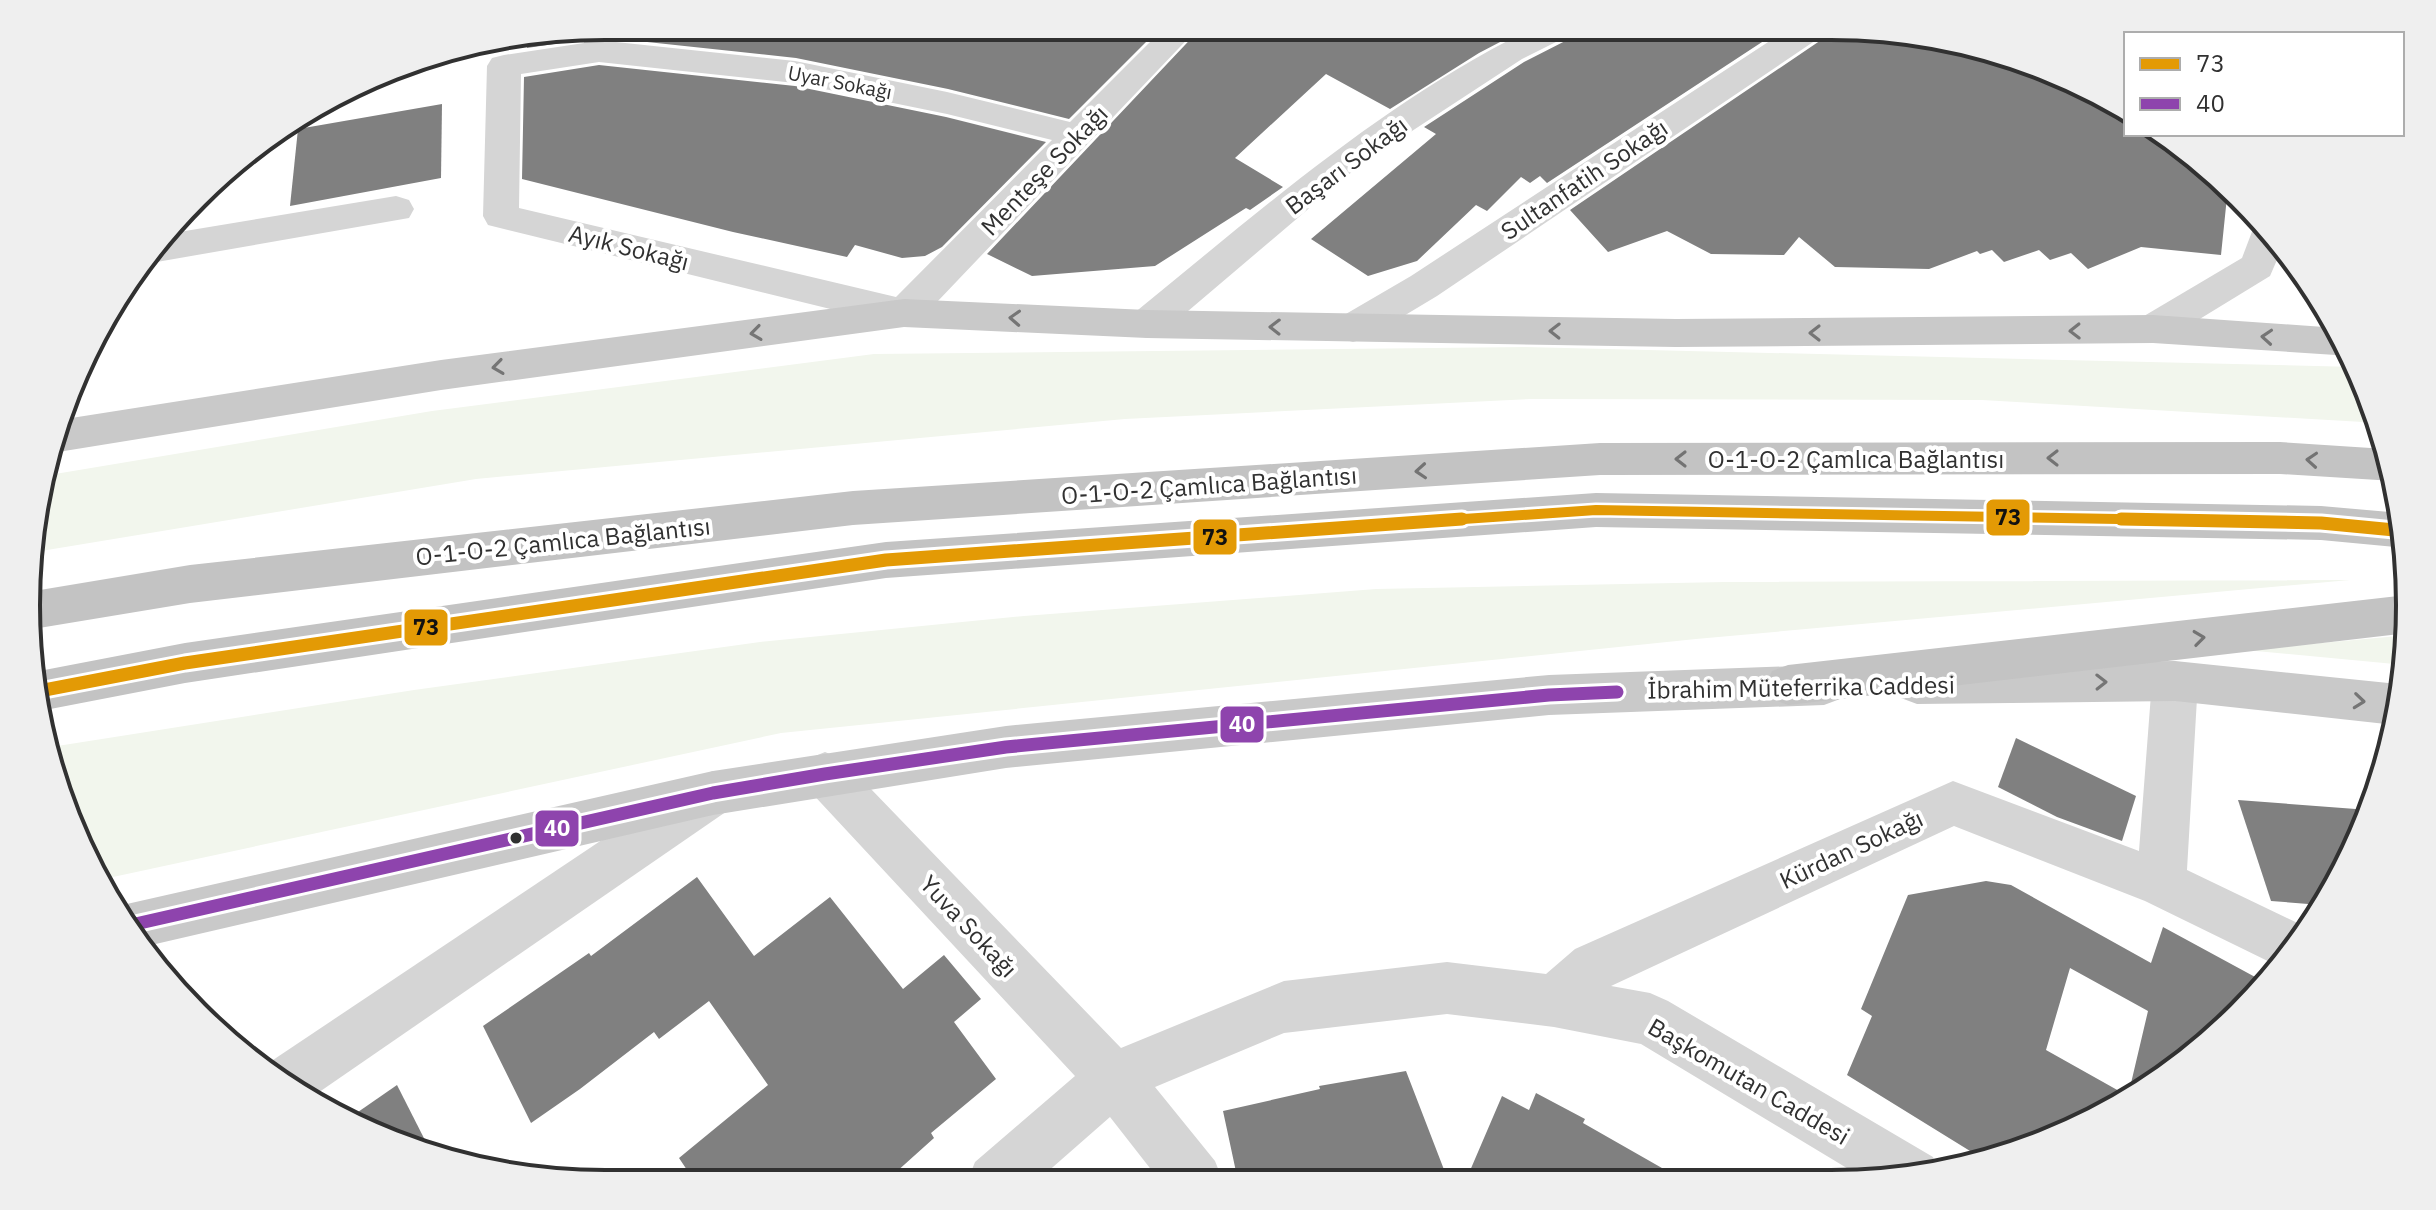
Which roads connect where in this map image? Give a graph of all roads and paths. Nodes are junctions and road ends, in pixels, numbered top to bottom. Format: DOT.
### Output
graph roads {
  1 [pos="597,40"];
  2 [pos="607,40"];
  3 [pos="1170,40"];
  4 [pos="1534,40"];
  5 [pos="1794,40"];
  6 [pos="504,66"];
  7 [pos="1077,135"];
  8 [pos="396,209"];
  9 [pos="2265,244"];
  10 [pos="168,247"];
  11 [pos="904,313"];
  12 [pos="1147,324"];
  13 [pos="1353,328"];
  14 [pos="2153,329"];
  15 [pos="2331,342"];
  16 [pos="66,435"];
  17 [pos="2378,465"];
  18 [pos="2391,530"];
  19 [pos="40,609"];
  20 [pos="2396,615"];
  21 [pos="2175,681"];
  22 [pos="1788,685"];
  23 [pos="47,690"];
  24 [pos="2387,704"];
  25 [pos="825,774"];
  26 [pos="713,793"];
  27 [pos="2161,883"];
  28 [pos="138,923"];
  29 [pos="2284,943"];
  30 [pos="1554,1001"];
  31 [pos="295,1077"];
  32 [pos="1113,1078"];
  33 [pos="1895,1166"];
  34 [pos="1009,1170"];
  35 [pos="1186,1170"];
  1 -- 6 [label="street, Uyar Sokağı"];
  2 -- 7 [label="street, Uyar Sokağı"];
  3 -- 7 [label="street, Menteşe Sokağı"];
  4 -- 12 [label="street, Başarı Sokağı"];
  5 -- 13 [label="street, Sultanfatih Sokağı"];
  6 -- 11 [label="street, Ayık Sokağı"];
  7 -- 11 [label="street, Menteşe Sokağı"];
  8 -- 10 [label="street"];
  9 -- 14 [label="street"];
  12 -- 11 [label="main road, one-way"];
  11 -- 16 [label="main road, one-way"];
  13 -- 12 [label="main road, one-way"];
  14 -- 13 [label="main road, one-way"];
  15 -- 14 [label="main road, one-way"];
  17 -- 19 [label="highway, O-1-O-2 Çamlıca Bağlantısı, one-way"];
  18 -- 23 [label="highway"];
  22 -- 20 [label="highway, one-way"];
  22 -- 21 [label="main road, İbrahim Müteferrika Caddesi, one-way"];
  21 -- 24 [label="main road, İbrahim Müteferrika Caddesi, one-way"];
  21 -- 27 [label="street"];
  22 -- 25 [label="main road, İbrahim Müteferrika Caddesi"];
  25 -- 26 [label="main road, İbrahim Müteferrika Caddesi"];
  25 -- 32 [label="street, Yuva Sokağı"];
  26 -- 28 [label="main road"];
  26 -- 31 [label="street, İbrahim Müteferrika Caddesi"];
  27 -- 29 [label="street, Kürdan Sokağı"];
  27 -- 30 [label="street, Kürdan Sokağı"];
  30 -- 32 [label="street, Başkomutan Caddesi"];
  30 -- 33 [label="street, Başkomutan Caddesi"];
  32 -- 34 [label="street, Başkomutan Caddesi"];
  32 -- 35 [label="street, Yuva Sokağı"];
}
